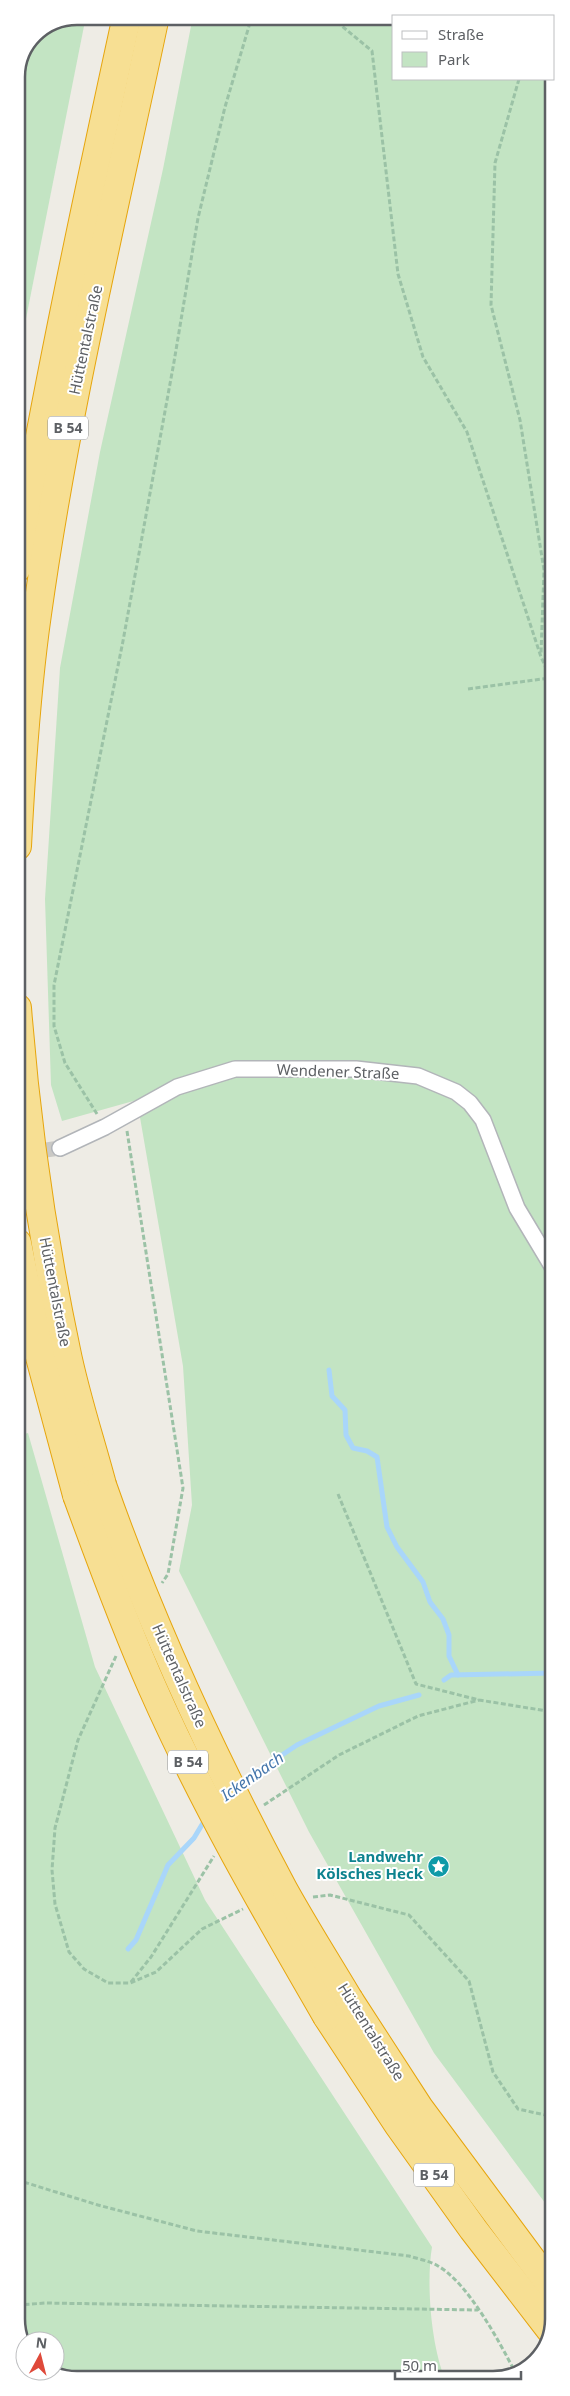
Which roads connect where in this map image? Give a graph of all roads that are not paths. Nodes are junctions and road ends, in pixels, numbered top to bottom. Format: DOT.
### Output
graph roads {
  1 [pos="125,25"];
  2 [pos="153,25"];
  3 [pos="25,517"];
  4 [pos="25,721"];
  5 [pos="25,1105"];
  6 [pos="60,1148"];
  7 [pos="545,1254"];
  8 [pos="25,1283"];
  9 [pos="90,1490"];
  10 [pos="545,2278"];
  11 [pos="545,2322"];
  1 -- 3 [label="highway, Hüttentalstraße / B 54"];
  2 -- 4 [label="highway, Hüttentalstraße / B 54"];
  5 -- 9 [label="highway, Hüttentalstraße / B 54"];
  6 -- 7 [label="street, Wendener Straße"];
  8 -- 9 [label="highway, Hüttentalstraße / B 54"];
  9 -- 10 [label="highway, Hüttentalstraße / B 54, bridge"];
  9 -- 11 [label="highway, Hüttentalstraße / B 54, bridge"];
}
